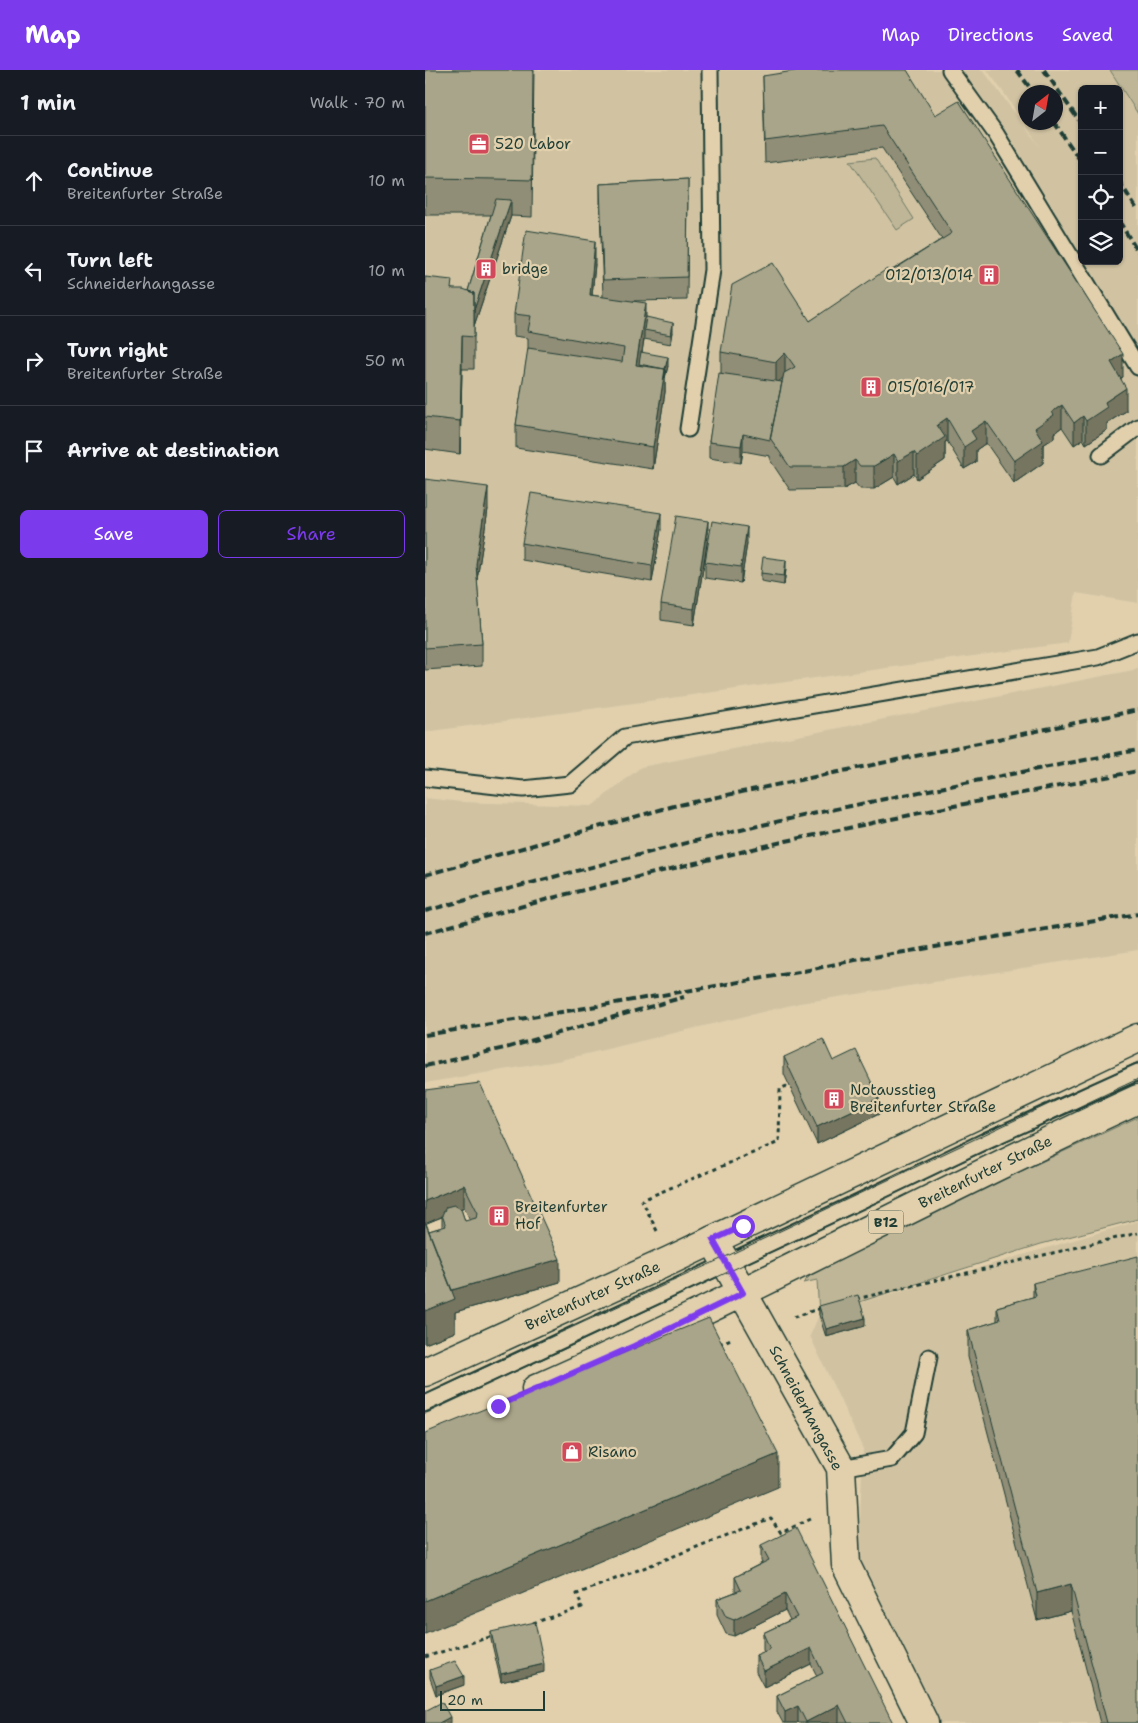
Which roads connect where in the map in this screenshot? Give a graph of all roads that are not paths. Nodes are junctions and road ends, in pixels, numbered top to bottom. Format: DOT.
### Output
graph roads {
  1 [pos="710,70"];
  2 [pos="950,70"];
  3 [pos="1138,367"];
  4 [pos="1138,427"];
  5 [pos="688,429"];
  6 [pos="1101,455"];
  7 [pos="1138,641"];
  8 [pos="425,778"];
  9 [pos="1138,1038"];
  10 [pos="1138,1072"];
  11 [pos="1138,1099"];
  12 [pos="713,1240"];
  13 [pos="726,1264"];
  14 [pos="743,1293"];
  15 [pos="929,1357"];
  16 [pos="425,1372"];
  17 [pos="516,1398"];
  18 [pos="425,1404"];
  19 [pos="841,1468"];
  20 [pos="924,1723"];
  1 -- 5 [label="lane"];
  2 -- 3 [label="lane"];
  4 -- 6 [label="lane"];
  7 -- 8 [label="lane"];
  9 -- 12 [label="main road, Breitenfurter Straße"];
  10 -- 13 [label="lane, Breitenfurter Straße"];
  11 -- 14 [label="main road, Breitenfurter Straße / B12"];
  12 -- 13 [label="main road, Schneiderhangasse"];
  12 -- 16 [label="main road, Breitenfurter Straße"];
  13 -- 14 [label="main road, Schneiderhangasse"];
  13 -- 18 [label="lane, Breitenfurter Straße"];
  14 -- 17 [label="main road, Breitenfurter Straße / B12"];
  14 -- 19 [label="main road, Schneiderhangasse"];
  15 -- 19 [label="lane"];
  19 -- 20 [label="main road, Schneiderhangasse"];
}
